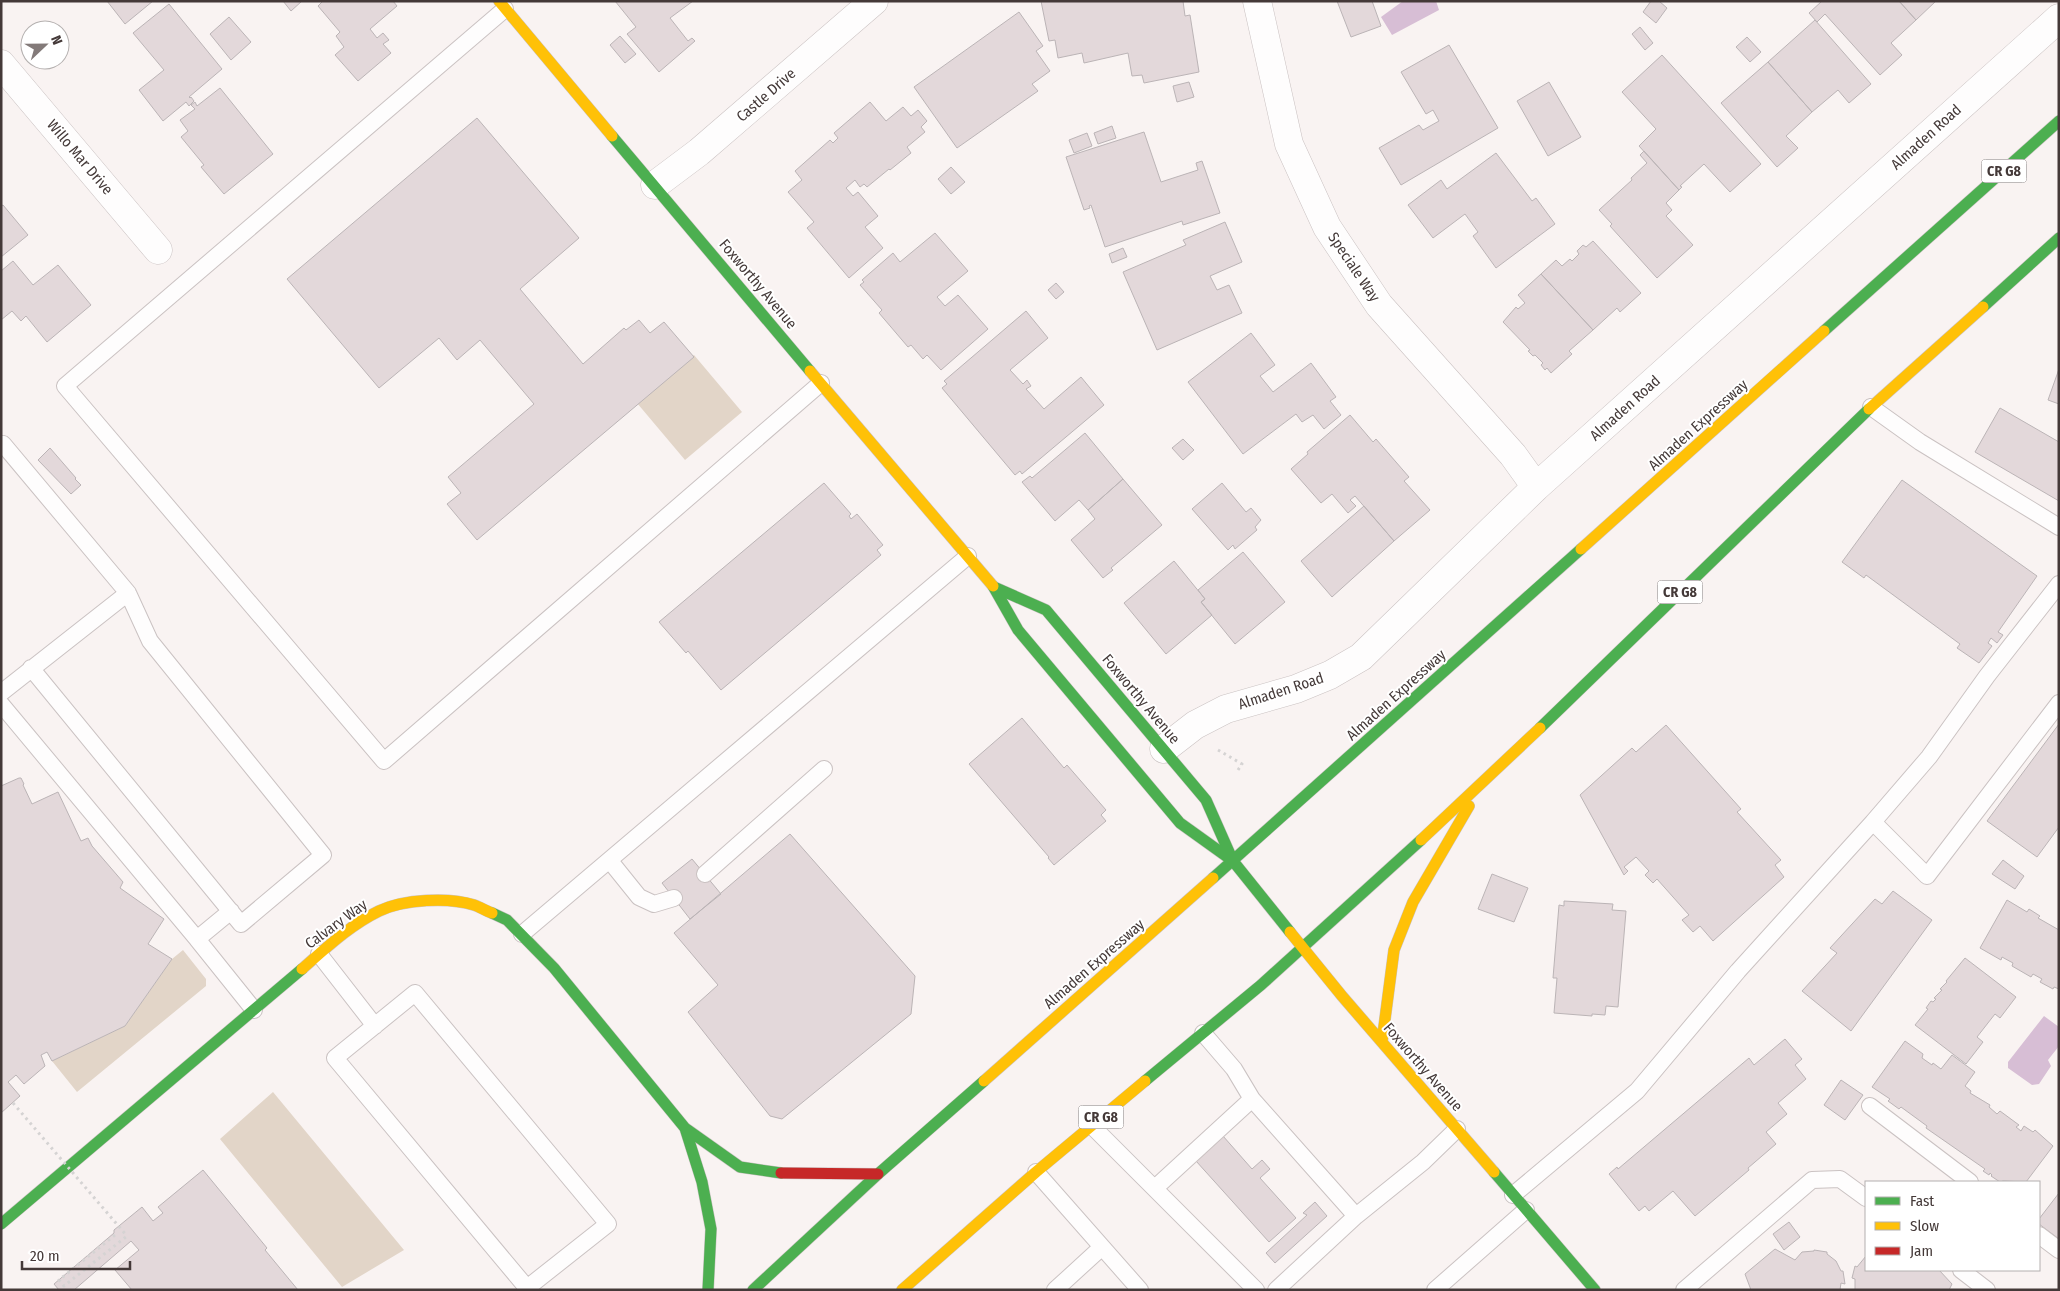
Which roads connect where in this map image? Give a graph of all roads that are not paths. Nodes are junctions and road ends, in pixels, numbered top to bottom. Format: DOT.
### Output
graph roads {
  1 [pos="874,1"];
  2 [pos="1257,1"];
  3 [pos="502,5"];
  4 [pos="2059,18"];
  5 [pos="1,64"];
  6 [pos="2059,121"];
  7 [pos="655,185"];
  8 [pos="2059,238"];
  9 [pos="158,250"];
  10 [pos="821,383"];
  11 [pos="1871,407"];
  12 [pos="1,445"];
  13 [pos="1536,487"];
  14 [pos="2059,527"];
  15 [pos="968,556"];
  16 [pos="2059,584"];
  17 [pos="994,587"];
  18 [pos="128,592"];
  19 [pos="31,668"];
  20 [pos="1,693"];
  21 [pos="2059,703"];
  22 [pos="1,704"];
  23 [pos="1164,749"];
  24 [pos="824,770"];
  25 [pos="1481,785"];
  26 [pos="1872,822"];
  27 [pos="610,861"];
  28 [pos="1233,861"];
  29 [pos="705,874"];
  30 [pos="674,898"];
  31 [pos="231,911"];
  32 [pos="522,934"];
  33 [pos="197,939"];
  34 [pos="1304,948"];
  35 [pos="319,954"];
  36 [pos="254,1010"];
  37 [pos="375,1026"];
  38 [pos="1203,1033"];
  39 [pos="1382,1042"];
  40 [pos="1252,1099"];
  41 [pos="1870,1106"];
  42 [pos="1091,1125"];
  43 [pos="685,1128"];
  44 [pos="1457,1128"];
  45 [pos="1036,1172"];
  46 [pos="878,1174"];
  47 [pos="1969,1181"];
  48 [pos="1155,1188"];
  49 [pos="1513,1194"];
  50 [pos="1865,1197"];
  51 [pos="1526,1210"];
  52 [pos="1356,1216"];
  53 [pos="1,1224"];
  54 [pos="2040,1236"];
  55 [pos="1102,1247"];
  56 [pos="2059,1250"];
  57 [pos="1962,1271"];
  58 [pos="526,1289"];
  59 [pos="708,1290"];
  60 [pos="753,1290"];
  61 [pos="902,1290"];
  62 [pos="1055,1290"];
  63 [pos="1140,1290"];
  64 [pos="1256,1290"];
  65 [pos="1276,1290"];
  66 [pos="1435,1290"];
  67 [pos="1595,1290"];
  68 [pos="1684,1290"];
  69 [pos="1987,1290"];
  1 -- 7 [label="street, Castle Drive"];
  2 -- 13 [label="street, Speciale Way"];
  3 -- 7 [label="main road, Foxworthy Avenue"];
  3 -- 10 [label="lane"];
  4 -- 13 [label="street, Almaden Road"];
  5 -- 9 [label="street, Willo Mar Drive"];
  6 -- 28 [label="main road, Almaden Expressway / CR G8"];
  7 -- 10 [label="main road, Foxworthy Avenue"];
  8 -- 11 [label="main road, CR G8"];
  10 -- 15 [label="main road, Foxworthy Avenue"];
  11 -- 14 [label="lane"];
  11 -- 25 [label="main road, CR G8"];
  12 -- 18 [label="lane"];
  13 -- 23 [label="street, Almaden Road"];
  15 -- 17 [label="main road, Foxworthy Avenue"];
  15 -- 27 [label="lane"];
  16 -- 26 [label="lane"];
  17 -- 23 [label="main road, Foxworthy Avenue"];
  17 -- 28 [label="main road, Foxworthy Avenue"];
  18 -- 19 [label="lane"];
  18 -- 31 [label="lane"];
  19 -- 20 [label="lane"];
  19 -- 31 [label="lane"];
  21 -- 26 [label="lane"];
  22 -- 33 [label="lane"];
  23 -- 28 [label="main road, Foxworthy Avenue"];
  24 -- 29 [label="lane"];
  25 -- 34 [label="main road, CR G8"];
  25 -- 39 [label="main road"];
  26 -- 49 [label="lane"];
  27 -- 30 [label="lane"];
  27 -- 32 [label="lane"];
  28 -- 34 [label="main road, Foxworthy Avenue"];
  28 -- 46 [label="main road, Almaden Expressway / CR G8"];
  31 -- 33 [label="lane"];
  32 -- 35 [label="main road, Calvary Way"];
  32 -- 43 [label="main road, Calvary Way"];
  33 -- 36 [label="lane"];
  34 -- 38 [label="main road, CR G8"];
  34 -- 39 [label="main road, Foxworthy Avenue"];
  35 -- 36 [label="main road, Calvary Way"];
  35 -- 37 [label="lane"];
  36 -- 53 [label="main road, Calvary Way"];
  37 -- 58 [label="lane"];
  37 -- 58 [label="lane"];
  38 -- 40 [label="lane"];
  38 -- 42 [label="main road, CR G8"];
  39 -- 44 [label="main road, Foxworthy Avenue"];
  40 -- 48 [label="lane"];
  40 -- 52 [label="lane"];
  41 -- 47 [label="lane"];
  42 -- 45 [label="main road, CR G8"];
  42 -- 48 [label="lane"];
  43 -- 46 [label="main road"];
  43 -- 59 [label="main road"];
  44 -- 49 [label="main road, Foxworthy Avenue"];
  44 -- 52 [label="lane"];
  45 -- 55 [label="lane"];
  45 -- 61 [label="main road, CR G8"];
  46 -- 60 [label="main road, Almaden Expressway / CR G8"];
  48 -- 64 [label="lane"];
  49 -- 51 [label="main road, Foxworthy Avenue"];
  50 -- 68 [label="lane"];
  51 -- 66 [label="lane"];
  51 -- 67 [label="main road, Foxworthy Avenue"];
  52 -- 65 [label="lane"];
  54 -- 56 [label="lane"];
  55 -- 62 [label="lane"];
  55 -- 63 [label="lane"];
  57 -- 69 [label="lane"];
}
